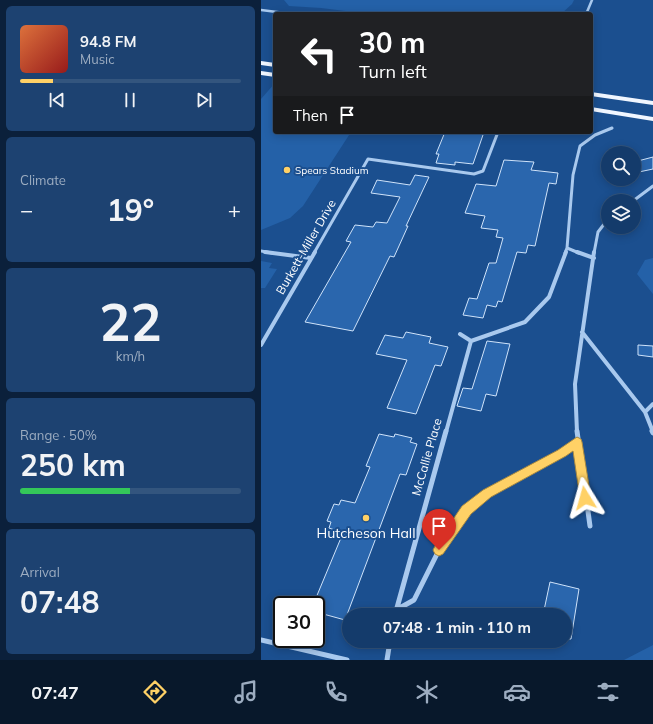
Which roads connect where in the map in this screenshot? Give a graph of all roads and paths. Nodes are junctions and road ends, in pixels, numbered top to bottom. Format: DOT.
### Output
graph roads {
  1 [pos="592,0"];
  2 [pos="261,10"];
  3 [pos="277,12"];
  4 [pos="587,12"];
  5 [pos="261,63"];
  6 [pos="273,66"];
  7 [pos="273,66"];
  8 [pos="261,68"];
  9 [pos="261,74"];
  10 [pos="273,76"];
  11 [pos="273,76"];
  12 [pos="261,77"];
  13 [pos="593,94"];
  14 [pos="653,103"];
  15 [pos="593,109"];
  16 [pos="653,119"];
  17 [pos="612,128"];
  18 [pos="497,134"];
  19 [pos="653,186"];
  20 [pos="641,195"];
  21 [pos="601,224"];
  22 [pos="567,248"];
  23 [pos="261,251"];
  24 [pos="311,258"];
  25 [pos="594,258"];
  26 [pos="582,332"];
  27 [pos="460,334"];
  28 [pos="471,341"];
  29 [pos="261,345"];
  30 [pos="653,404"];
  31 [pos="645,412"];
  32 [pos="653,433"];
  33 [pos="577,442"];
  34 [pos="590,526"];
  35 [pos="397,608"];
  36 [pos="403,608"];
  37 [pos="261,640"];
  38 [pos="389,648"];
  39 [pos="347,660"];
  40 [pos="387,660"];
  1 -- 4 [label="street"];
  2 -- 3 [label="street"];
  5 -- 6 [label="main road"];
  7 -- 8 [label="main road"];
  9 -- 10 [label="main road"];
  11 -- 12 [label="main road"];
  13 -- 14 [label="main road"];
  15 -- 16 [label="main road"];
  17 -- 22 [label="street"];
  18 -- 24 [label="street, Burkett-Miller Drive"];
  19 -- 20 [label="street"];
  21 -- 25 [label="street"];
  22 -- 25 [label="street"];
  22 -- 28 [label="street"];
  23 -- 24 [label="street"];
  24 -- 29 [label="street, Burkett-Miller Drive"];
  25 -- 26 [label="street"];
  26 -- 31 [label="street"];
  26 -- 33 [label="street"];
  27 -- 28 [label="street"];
  28 -- 35 [label="street, McCallie Place"];
  30 -- 31 [label="street"];
  31 -- 32 [label="street"];
  33 -- 34 [label="street"];
  33 -- 36 [label="street"];
  37 -- 39 [label="street"];
  38 -- 40 [label="street"];
}
